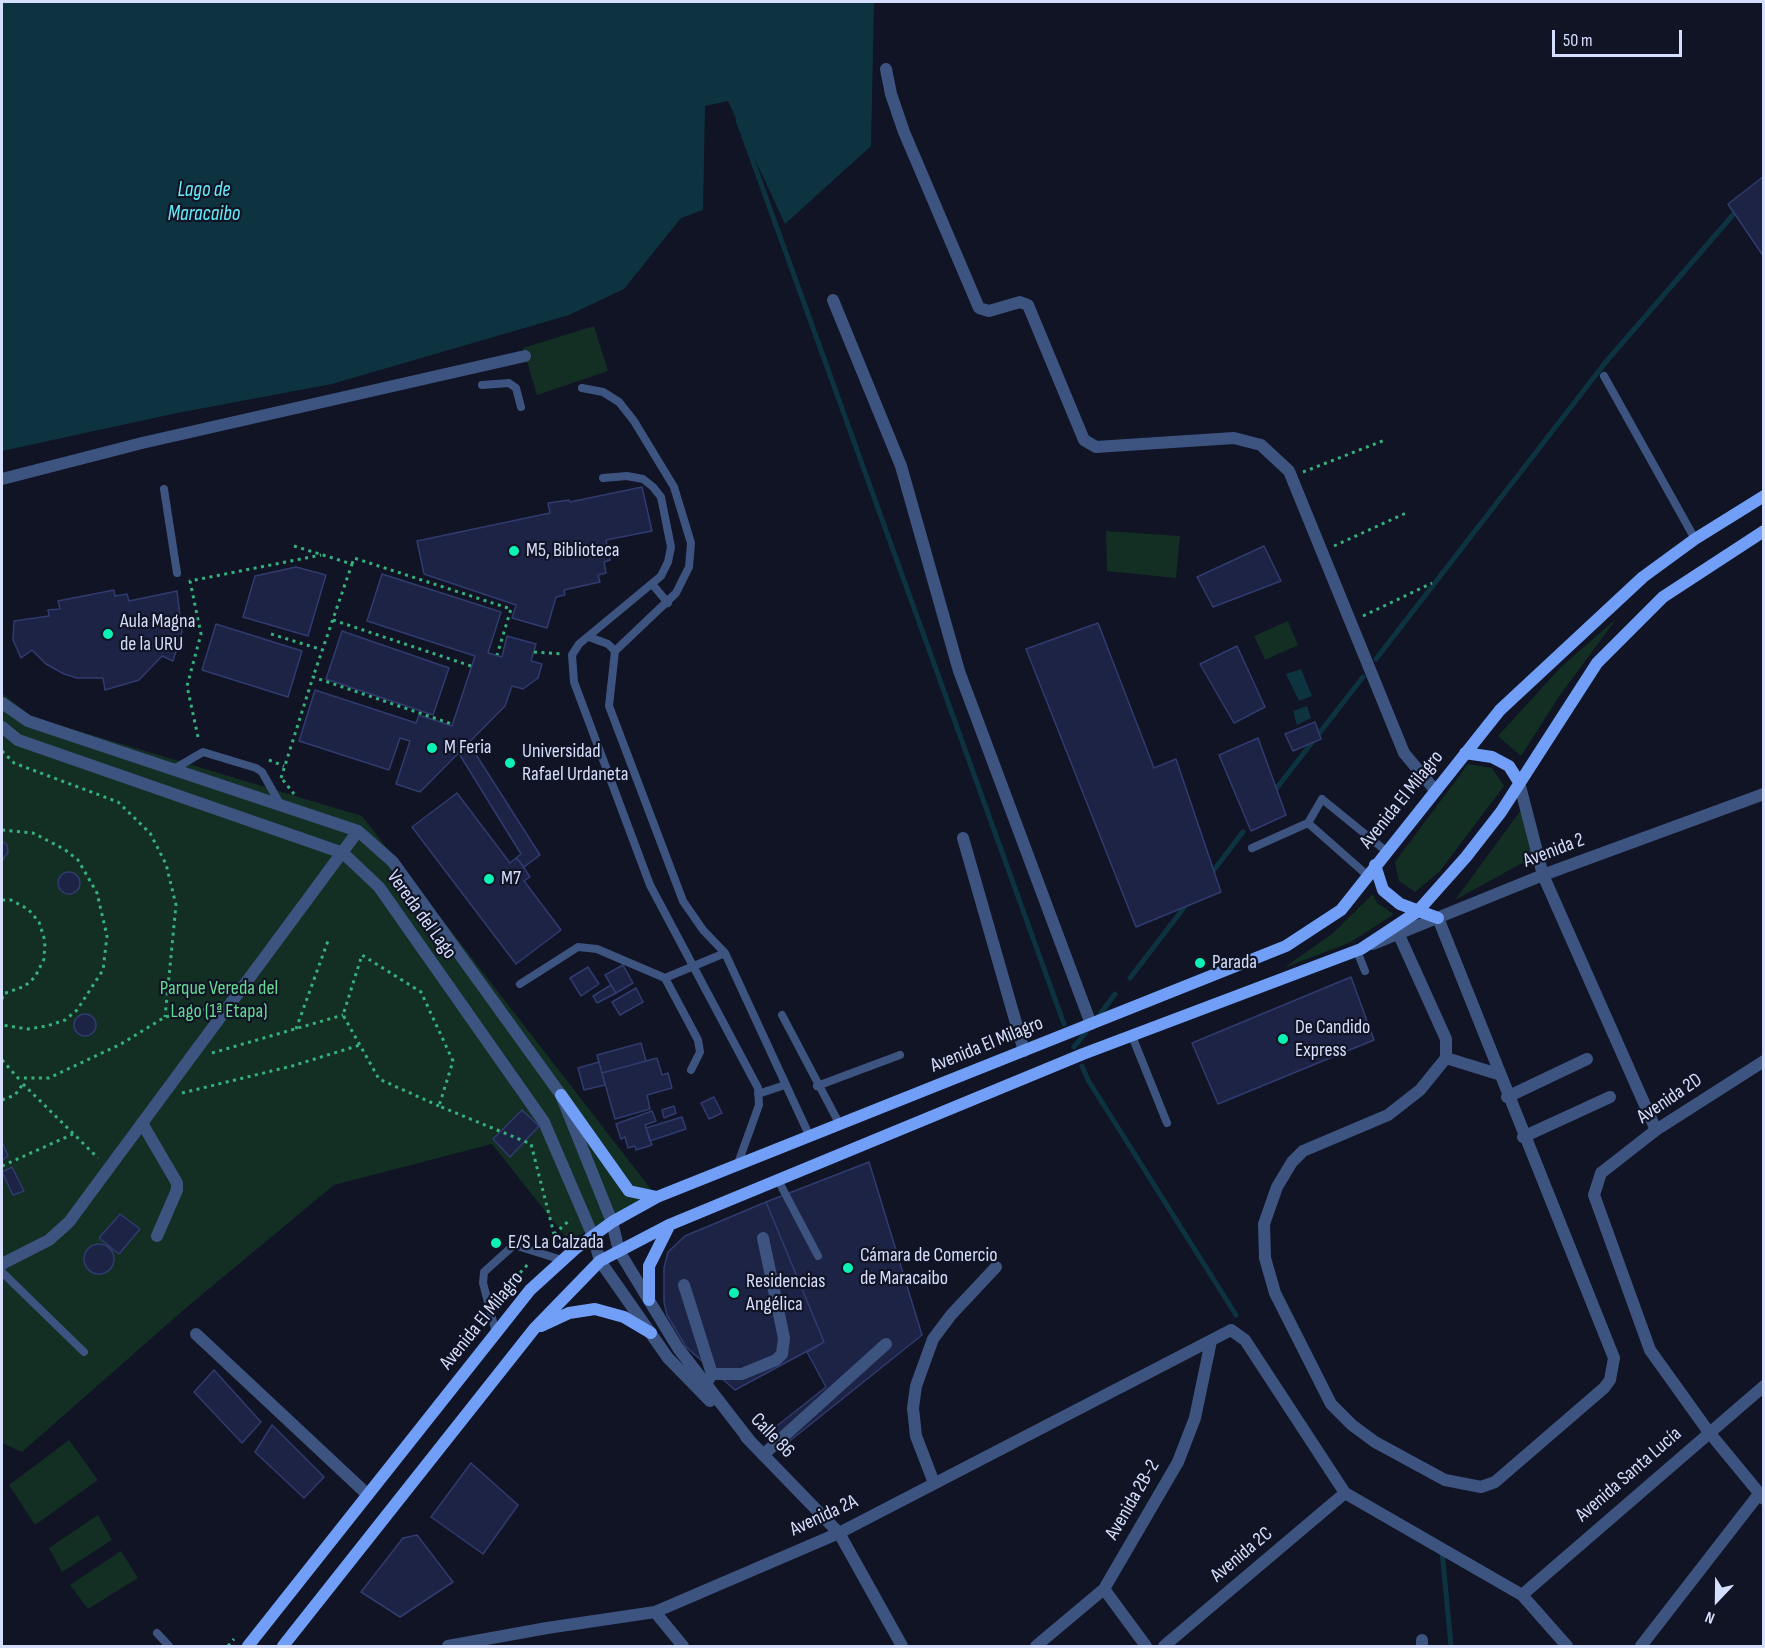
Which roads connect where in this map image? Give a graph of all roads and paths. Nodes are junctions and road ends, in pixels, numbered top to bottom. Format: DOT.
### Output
graph roads {
  1 [pos="886,69"];
  2 [pos="833,300"];
  3 [pos="525,356"];
  4 [pos="1604,376"];
  5 [pos="482,385"];
  6 [pos="582,388"];
  7 [pos="521,407"];
  8 [pos="1385,440"];
  9 [pos="1291,477"];
  10 [pos="603,478"];
  11 [pos="2,479"];
  12 [pos="164,489"];
  13 [pos="1764,496"];
  14 [pos="1406,513"];
  15 [pos="1764,531"];
  16 [pos="1695,539"];
  17 [pos="294,546"];
  18 [pos="1322,552"];
  19 [pos="321,555"];
  20 [pos="352,564"];
  21 [pos="177,573"];
  22 [pos="1432,583"];
  23 [pos="652,584"];
  24 [pos="668,603"];
  25 [pos="333,620"];
  26 [pos="1350,622"];
  27 [pos="271,634"];
  28 [pos="589,637"];
  29 [pos="323,650"];
  30 [pos="615,651"];
  31 [pos="534,652"];
  32 [pos="497,655"];
  33 [pos="572,655"];
  34 [pos="471,666"];
  35 [pos="313,677"];
  36 [pos="2,703"];
  37 [pos="452,724"];
  38 [pos="2,727"];
  39 [pos="198,737"];
  40 [pos="2,751"];
  41 [pos="1465,753"];
  42 [pos="267,759"];
  43 [pos="284,766"];
  44 [pos="174,769"];
  45 [pos="281,778"];
  46 [pos="1519,782"];
  47 [pos="1435,790"];
  48 [pos="1764,794"];
  49 [pos="280,804"];
  50 [pos="1308,823"];
  51 [pos="2,830"];
  52 [pos="358,831"];
  53 [pos="963,838"];
  54 [pos="1252,848"];
  55 [pos="1386,851"];
  56 [pos="344,853"];
  57 [pos="1376,865"];
  58 [pos="1367,875"];
  59 [pos="1543,876"];
  60 [pos="2,900"];
  61 [pos="1417,912"];
  62 [pos="1438,918"];
  63 [pos="1399,934"];
  64 [pos="330,938"];
  65 [pos="1359,950"];
  66 [pos="725,953"];
  67 [pos="693,968"];
  68 [pos="1365,971"];
  69 [pos="665,978"];
  70 [pos="520,984"];
  71 [pos="2,994"];
  72 [pos="2,1000"];
  73 [pos="212,1009"];
  74 [pos="343,1015"];
  75 [pos="782,1015"];
  76 [pos="165,1017"];
  77 [pos="2,1024"];
  78 [pos="1091,1024"];
  79 [pos="296,1029"];
  80 [pos="1132,1036"];
  81 [pos="360,1045"];
  82 [pos="1024,1051"];
  83 [pos="208,1054"];
  84 [pos="900,1055"];
  85 [pos="1446,1058"];
  86 [pos="1587,1059"];
  87 [pos="2,1060"];
  88 [pos="1764,1061"];
  89 [pos="691,1070"];
  90 [pos="1498,1074"];
  91 [pos="27,1078"];
  92 [pos="23,1084"];
  93 [pos="785,1085"];
  94 [pos="817,1086"];
  95 [pos="179,1094"];
  96 [pos="758,1094"];
  97 [pos="561,1095"];
  98 [pos="1507,1097"];
  99 [pos="1610,1097"];
  100 [pos="2,1100"];
  101 [pos="439,1106"];
  102 [pos="142,1123"];
  103 [pos="1167,1123"];
  104 [pos="840,1125"];
  105 [pos="1656,1130"];
  106 [pos="74,1134"];
  107 [pos="810,1137"];
  108 [pos="1523,1137"];
  109 [pos="98,1158"];
  110 [pos="2,1166"];
  111 [pos="737,1166"];
  112 [pos="778,1180"];
  113 [pos="657,1197"];
  114 [pos="582,1209"];
  115 [pos="612,1222"];
  116 [pos="669,1225"];
  117 [pos="157,1236"];
  118 [pos="593,1236"];
  119 [pos="763,1238"];
  120 [pos="619,1251"];
  121 [pos="818,1256"];
  122 [pos="562,1260"];
  123 [pos="530,1261"];
  124 [pos="600,1261"];
  125 [pos="2,1264"];
  126 [pos="996,1267"];
  127 [pos="2,1272"];
  128 [pos="684,1285"];
  129 [pos="500,1295"];
  130 [pos="649,1300"];
  131 [pos="534,1329"];
  132 [pos="496,1333"];
  133 [pos="651,1333"];
  134 [pos="196,1334"];
  135 [pos="1210,1341"];
  136 [pos="886,1344"];
  137 [pos="84,1352"];
  138 [pos="709,1379"];
  139 [pos="1764,1386"];
  140 [pos="1708,1431"];
  141 [pos="750,1441"];
  142 [pos="763,1455"];
  143 [pos="934,1483"];
  144 [pos="1345,1493"];
  145 [pos="368,1495"];
  146 [pos="1761,1496"];
  147 [pos="839,1533"];
  148 [pos="1104,1589"];
  149 [pos="1522,1595"];
  150 [pos="655,1612"];
  151 [pos="157,1633"];
  152 [pos="169,1647"];
  153 [pos="248,1647"];
  154 [pos="283,1647"];
  155 [pos="448,1647"];
  156 [pos="683,1647"];
  157 [pos="902,1647"];
  158 [pos="1036,1647"];
  159 [pos="1146,1647"];
  160 [pos="1164,1647"];
  161 [pos="1567,1647"];
  162 [pos="1641,1647"];
  1 -- 9 [label="street"];
  2 -- 78 [label="street"];
  3 -- 11 [label="street"];
  4 -- 16 [label="lane"];
  5 -- 7 [label="lane"];
  6 -- 24 [label="lane"];
  8 -- 9 [label="path"];
  9 -- 18 [label="street"];
  10 -- 23 [label="lane"];
  12 -- 21 [label="lane"];
  13 -- 16 [label="main road, Avenida El Milagro"];
  14 -- 18 [label="path"];
  15 -- 46 [label="main road"];
  16 -- 41 [label="main road, Avenida El Milagro"];
  17 -- 19 [label="path"];
  18 -- 26 [label="street"];
  19 -- 20 [label="path"];
  19 -- 39 [label="path"];
  20 -- 25 [label="path"];
  20 -- 32 [label="path"];
  22 -- 26 [label="path"];
  23 -- 24 [label="lane"];
  23 -- 28 [label="lane"];
  24 -- 30 [label="lane"];
  25 -- 29 [label="path"];
  25 -- 34 [label="path"];
  26 -- 47 [label="street"];
  27 -- 29 [label="path"];
  28 -- 30 [label="lane"];
  28 -- 33 [label="lane"];
  29 -- 35 [label="path"];
  30 -- 66 [label="lane"];
  31 -- 33 [label="path"];
  33 -- 67 [label="lane"];
  35 -- 37 [label="path"];
  35 -- 43 [label="path"];
  36 -- 44 [label="street, Vereda del Lago"];
  38 -- 56 [label="street, Vereda del Lago"];
  40 -- 76 [label="path"];
  41 -- 46 [label="main road"];
  41 -- 47 [label="main road, Avenida El Milagro"];
  42 -- 43 [label="path"];
  43 -- 45 [label="path"];
  44 -- 49 [label="street, Vereda del Lago"];
  44 -- 49 [label="lane"];
  46 -- 59 [label="street"];
  46 -- 61 [label="main road"];
  47 -- 55 [label="main road, Avenida El Milagro"];
  48 -- 59 [label="street, Avenida 2"];
  49 -- 52 [label="street, Vereda del Lago"];
  50 -- 54 [label="lane"];
  50 -- 55 [label="lane"];
  50 -- 58 [label="lane"];
  51 -- 77 [label="path"];
  52 -- 56 [label="street"];
  52 -- 97 [label="street, Vereda del Lago"];
  53 -- 82 [label="street"];
  55 -- 57 [label="main road, Avenida El Milagro"];
  56 -- 102 [label="street"];
  56 -- 114 [label="street, Vereda del Lago"];
  57 -- 58 [label="main road, Avenida El Milagro"];
  57 -- 61 [label="main road"];
  58 -- 78 [label="main road, Avenida El Milagro"];
  59 -- 62 [label="street, Avenida 2"];
  59 -- 105 [label="street"];
  60 -- 71 [label="path"];
  61 -- 62 [label="main road"];
  61 -- 65 [label="main road"];
  62 -- 63 [label="street, Avenida 2"];
  62 -- 90 [label="street"];
  63 -- 65 [label="street, Avenida 2"];
  63 -- 85 [label="street"];
  64 -- 79 [label="path"];
  65 -- 68 [label="lane"];
  65 -- 80 [label="main road"];
  66 -- 67 [label="lane"];
  66 -- 93 [label="lane"];
  67 -- 69 [label="lane"];
  67 -- 96 [label="lane"];
  69 -- 70 [label="lane"];
  69 -- 89 [label="lane"];
  71 -- 72 [label="path"];
  73 -- 76 [label="path"];
  74 -- 79 [label="path"];
  74 -- 81 [label="path"];
  74 -- 101 [label="path"];
  75 -- 94 [label="lane"];
  76 -- 91 [label="path"];
  78 -- 82 [label="main road, Avenida El Milagro"];
  79 -- 83 [label="path"];
  80 -- 103 [label="lane"];
  80 -- 112 [label="main road"];
  81 -- 95 [label="path"];
  81 -- 101 [label="path"];
  82 -- 104 [label="main road, Avenida El Milagro"];
  84 -- 94 [label="lane"];
  85 -- 90 [label="street"];
  85 -- 108 [label="street"];
  86 -- 98 [label="street"];
  87 -- 91 [label="path"];
  88 -- 105 [label="street, Avenida 2D"];
  90 -- 98 [label="street"];
  91 -- 92 [label="path"];
  92 -- 100 [label="path"];
  92 -- 106 [label="path"];
  93 -- 96 [label="lane"];
  93 -- 107 [label="lane"];
  94 -- 104 [label="lane"];
  96 -- 111 [label="lane"];
  97 -- 113 [label="main road"];
  97 -- 115 [label="street, Vereda del Lago"];
  98 -- 108 [label="street"];
  99 -- 108 [label="street"];
  101 -- 114 [label="path"];
  102 -- 117 [label="street"];
  102 -- 125 [label="street"];
  104 -- 107 [label="main road, Avenida El Milagro"];
  105 -- 140 [label="street, Avenida 2D"];
  106 -- 109 [label="path"];
  106 -- 110 [label="path"];
  107 -- 111 [label="main road, Avenida El Milagro"];
  111 -- 113 [label="main road, Avenida El Milagro"];
  112 -- 116 [label="main road"];
  112 -- 121 [label="lane"];
  113 -- 115 [label="main road, Avenida El Milagro"];
  114 -- 118 [label="street, Vereda del Lago"];
  115 -- 118 [label="main road, Avenida El Milagro"];
  115 -- 120 [label="street, Vereda del Lago"];
  116 -- 120 [label="main road"];
  116 -- 130 [label="main road"];
  118 -- 122 [label="main road, Avenida El Milagro"];
  118 -- 124 [label="street, Vereda del Lago"];
  119 -- 138 [label="street"];
  120 -- 124 [label="main road"];
  120 -- 130 [label="street, Vereda del Lago"];
  122 -- 132 [label="main road, Avenida El Milagro"];
  122 -- 132 [label="lane"];
  123 -- 129 [label="path"];
  124 -- 131 [label="main road"];
  124 -- 133 [label="street, Calle 86"];
  126 -- 143 [label="street"];
  127 -- 137 [label="lane"];
  128 -- 138 [label="street"];
  130 -- 138 [label="street, Vereda del Lago"];
  131 -- 133 [label="main road"];
  131 -- 154 [label="main road"];
  132 -- 145 [label="main road, Avenida El Milagro"];
  133 -- 141 [label="street, Calle 86"];
  134 -- 145 [label="street"];
  135 -- 143 [label="street, Avenida 2A"];
  135 -- 144 [label="street, Avenida 2A"];
  135 -- 148 [label="street, Avenida 2B-2"];
  136 -- 142 [label="street"];
  138 -- 141 [label="street, Vereda del Lago"];
  139 -- 140 [label="street, Avenida Santa Lucía"];
  140 -- 146 [label="street"];
  140 -- 149 [label="street, Avenida Santa Lucía"];
  141 -- 142 [label="street, Calle 86"];
  142 -- 147 [label="street, Calle 86"];
  143 -- 147 [label="street, Avenida 2A"];
  144 -- 149 [label="street"];
  144 -- 160 [label="street, Avenida 2C"];
  145 -- 153 [label="main road, Avenida El Milagro"];
  146 -- 162 [label="street"];
  147 -- 150 [label="street, Avenida 2A"];
  147 -- 157 [label="street, Calle 86"];
  148 -- 158 [label="street, Avenida 2B-2"];
  148 -- 159 [label="street"];
  149 -- 161 [label="street"];
  150 -- 155 [label="street, Avenida 2A"];
  150 -- 156 [label="street"];
  151 -- 152 [label="lane"];
}
